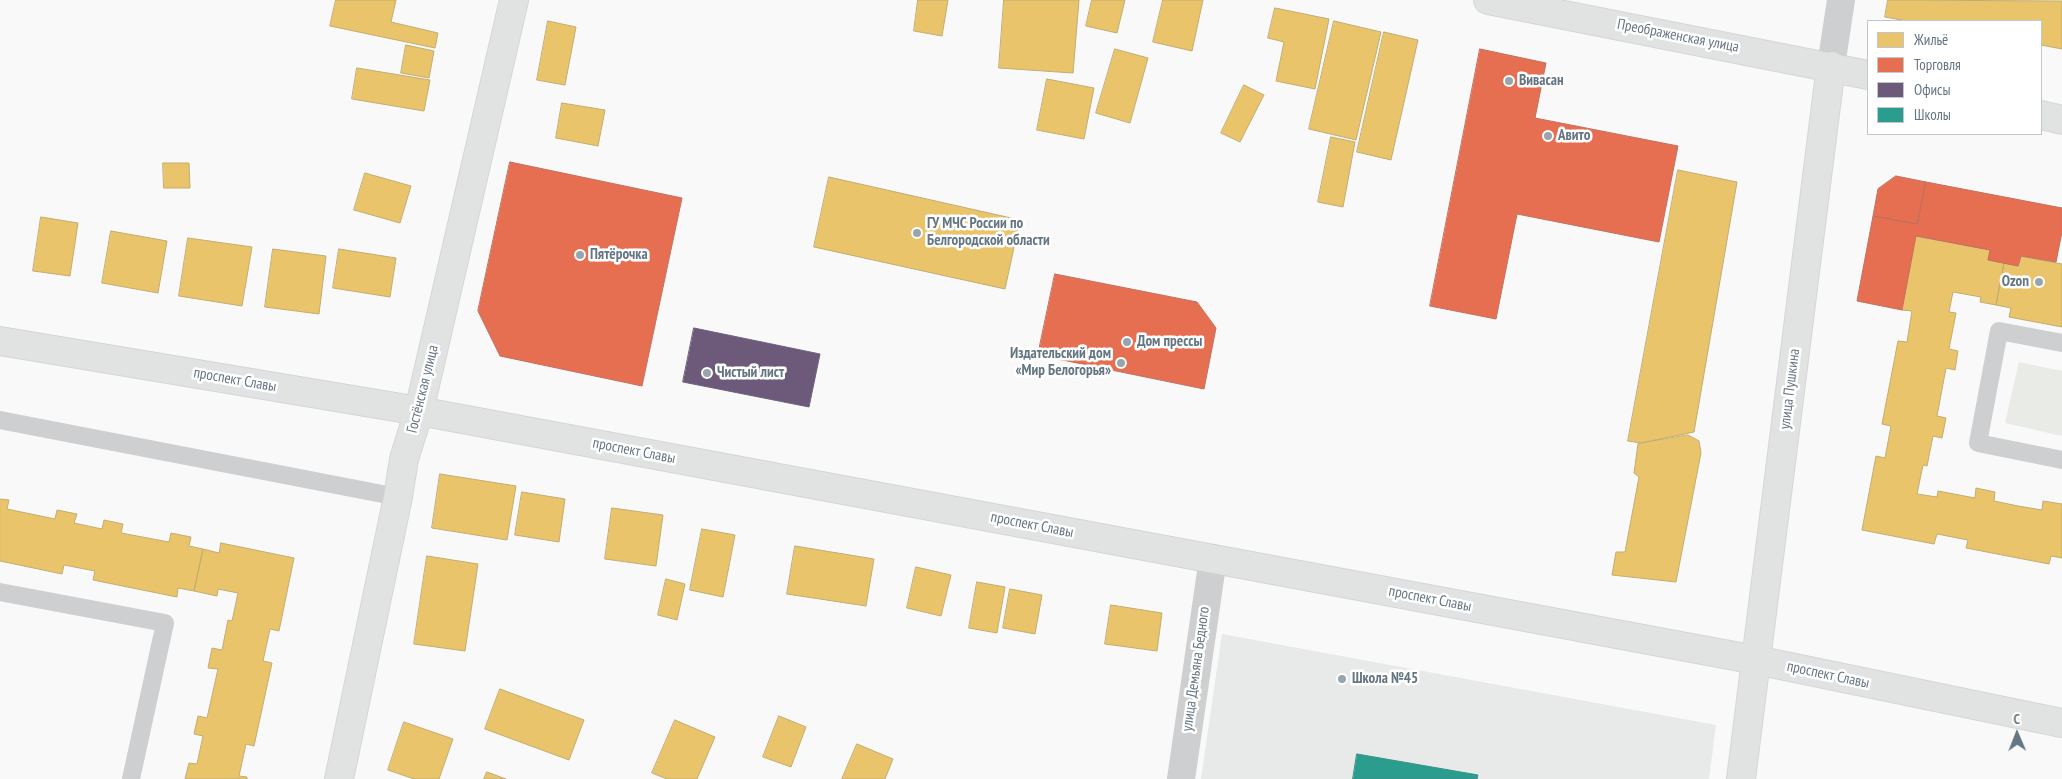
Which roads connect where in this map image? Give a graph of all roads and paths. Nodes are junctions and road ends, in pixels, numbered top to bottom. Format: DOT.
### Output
graph roads {
  1 [pos="514,0"];
  2 [pos="1488,0"];
  3 [pos="1841,0"];
  4 [pos="1831,66"];
  5 [pos="1867,75"];
  6 [pos="2042,115"];
  7 [pos="2062,120"];
  8 [pos="0,340"];
  9 [pos="2062,343"];
  10 [pos="418,411"];
  11 [pos="0,420"];
  12 [pos="2062,460"];
  13 [pos="398,496"];
  14 [pos="1213,558"];
  15 [pos="0,592"];
  16 [pos="1756,660"];
  17 [pos="2062,723"];
  18 [pos="131,779"];
  19 [pos="339,779"];
  20 [pos="1181,779"];
  21 [pos="1741,779"];
  1 -- 10 [label="main road, Гостёнская улица"];
  2 -- 4 [label="main road, Преображенская улица"];
  3 -- 4 [label="street, улица Пушкина"];
  4 -- 5 [label="main road, Преображенская улица"];
  4 -- 16 [label="main road, улица Пушкина"];
  6 -- 7 [label="main road"];
  8 -- 10 [label="main road, проспект Славы"];
  9 -- 12 [label="lane"];
  10 -- 13 [label="main road, Гостёнская улица"];
  10 -- 14 [label="main road, проспект Славы"];
  11 -- 13 [label="lane"];
  13 -- 19 [label="main road, Гостёнская улица"];
  14 -- 16 [label="main road, проспект Славы"];
  14 -- 20 [label="street, улица Демьяна Бедного"];
  15 -- 18 [label="lane"];
  16 -- 17 [label="main road, проспект Славы"];
  16 -- 21 [label="main road, улица Пушкина"];
}
